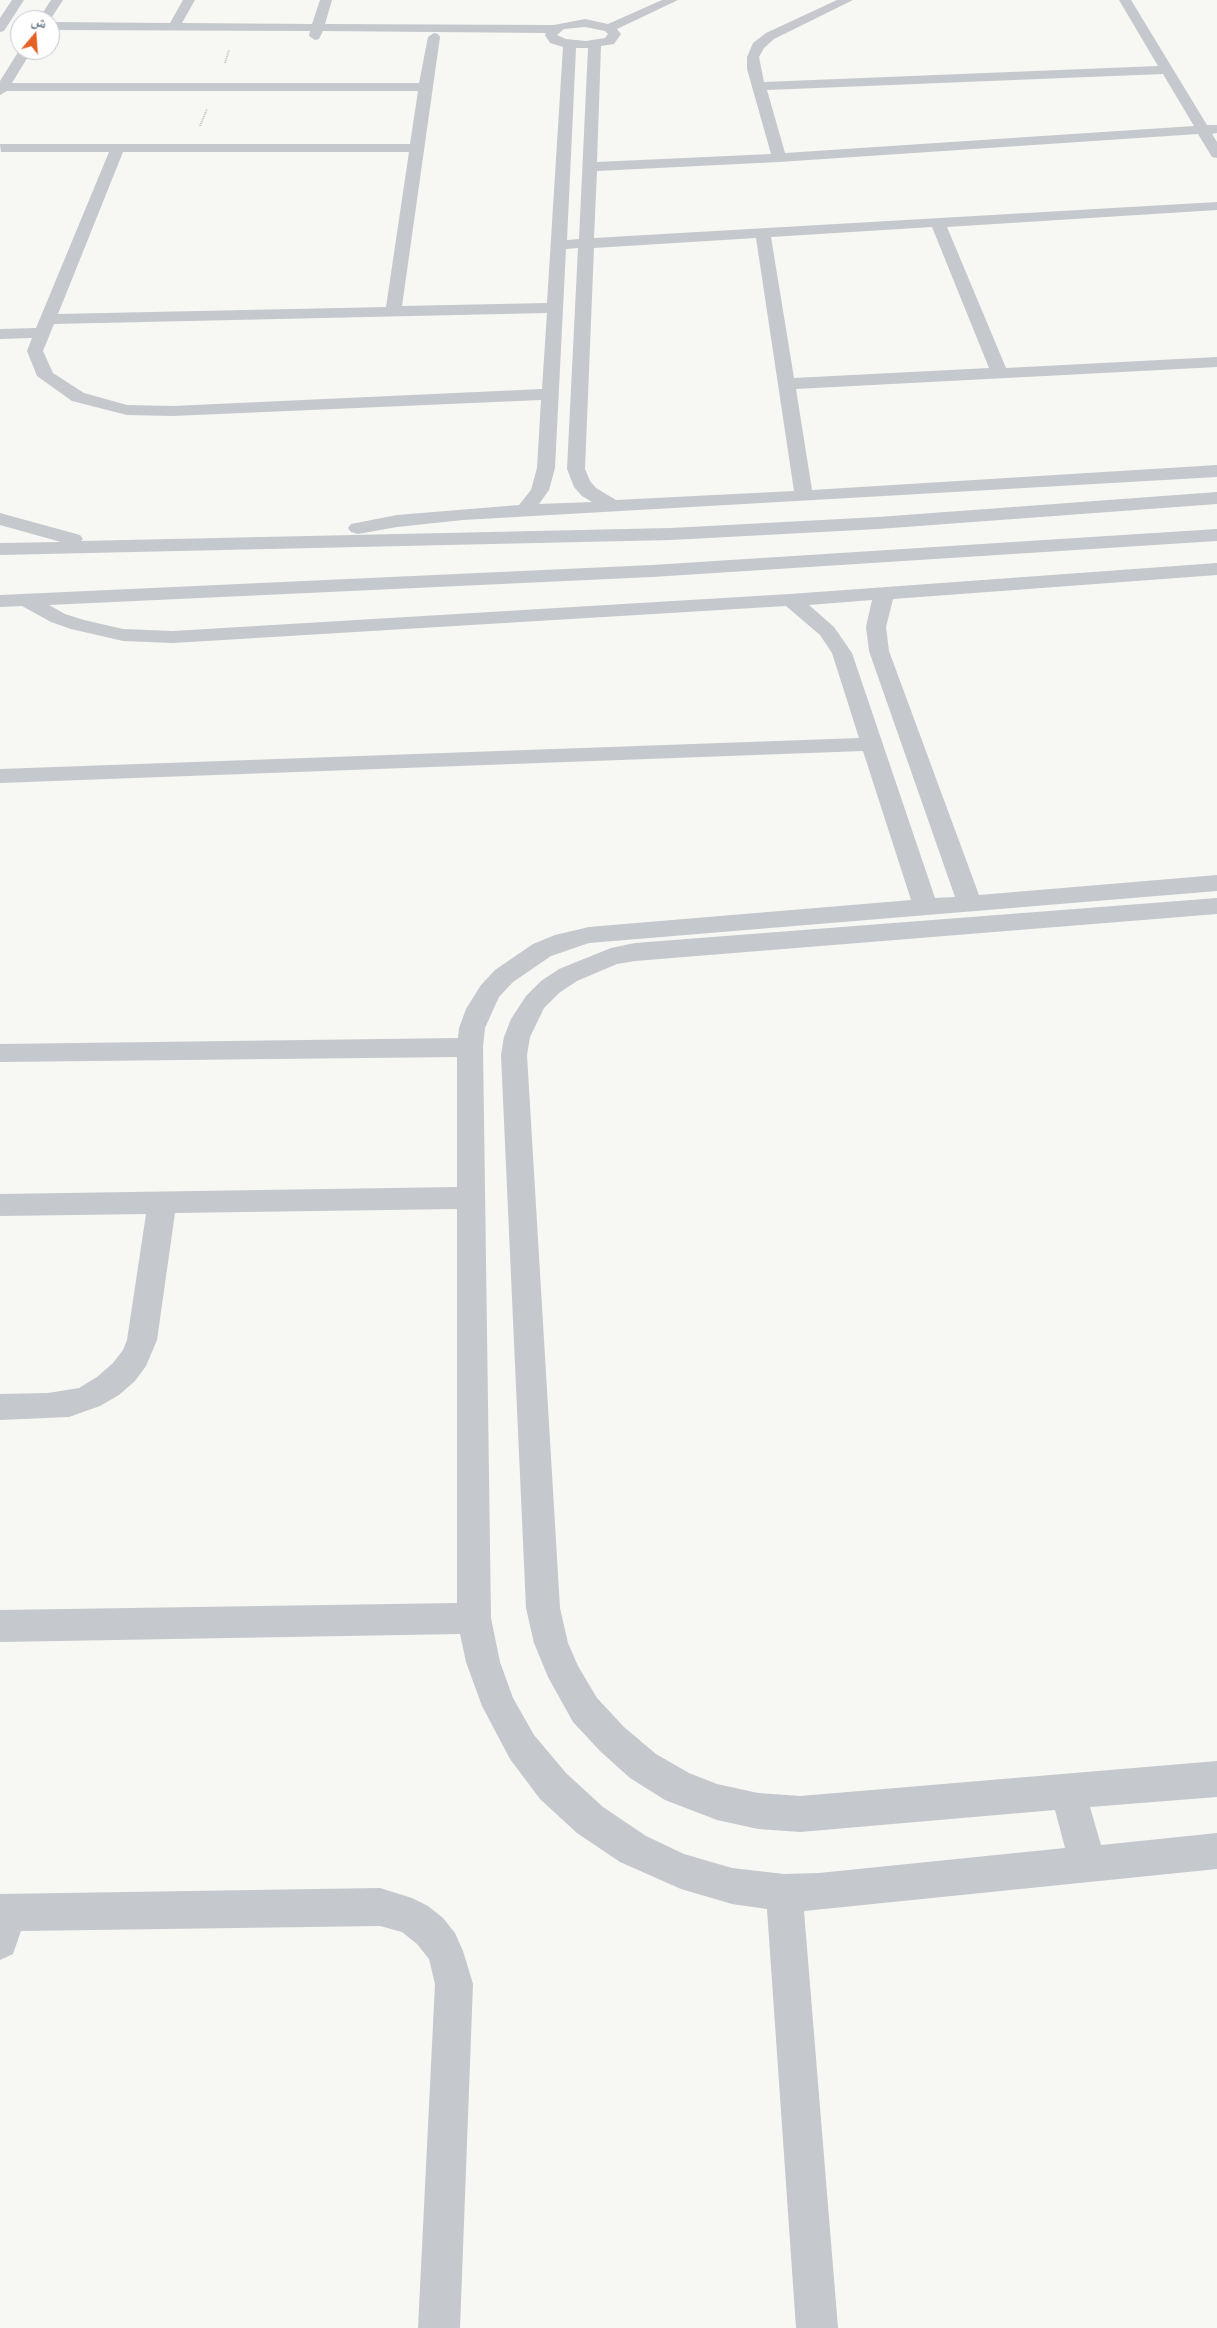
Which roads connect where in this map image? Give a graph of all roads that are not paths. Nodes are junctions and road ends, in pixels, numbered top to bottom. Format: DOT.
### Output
graph roads {
  1 [pos="18,0"];
  2 [pos="189,0"];
  3 [pos="326,0"];
  4 [pos="646,0"];
  5 [pos="672,0"];
  6 [pos="847,0"];
  7 [pos="1125,0"];
  8 [pos="593,24"];
  9 [pos="60,26"];
  10 [pos="174,27"];
  11 [pos="0,28"];
  12 [pos="609,28"];
  13 [pos="316,32"];
  14 [pos="554,33"];
  15 [pos="60,34"];
  16 [pos="434,37"];
  17 [pos="570,44"];
  18 [pos="595,45"];
  19 [pos="20,60"];
  20 [pos="1167,70"];
  21 [pos="758,86"];
  22 [pos="425,87"];
  23 [pos="1,89"];
  24 [pos="1210,129"];
  25 [pos="1,148"];
  26 [pos="118,148"];
  27 [pos="416,148"];
  28 [pos="1217,154"];
  29 [pos="779,158"];
  30 [pos="589,168"];
  31 [pos="1217,206"];
  32 [pos="938,223"];
  33 [pos="763,233"];
  34 [pos="586,243"];
  35 [pos="558,245"];
  36 [pos="555,308"];
  37 [pos="393,312"];
  38 [pos="45,326"];
  39 [pos="0,334"];
  40 [pos="1217,362"];
  41 [pos="999,372"];
  42 [pos="786,384"];
  43 [pos="550,394"];
  44 [pos="1217,471"];
  45 [pos="804,496"];
  46 [pos="1217,498"];
  47 [pos="612,506"];
  48 [pos="525,511"];
  49 [pos="0,519"];
  50 [pos="1217,535"];
  51 [pos="300,542"];
  52 [pos="102,546"];
  53 [pos="0,549"];
  54 [pos="1217,569"];
  55 [pos="884,593"];
  56 [pos="26,600"];
  57 [pos="790,600"];
  58 [pos="0,601"];
  59 [pos="877,639"];
  60 [pos="836,642"];
  61 [pos="897,702"];
  62 [pos="859,705"];
  63 [pos="872,744"];
  64 [pos="0,776"];
  65 [pos="1217,883"];
  66 [pos="970,904"];
  67 [pos="1217,906"];
  68 [pos="918,915"];
  69 [pos="470,1047"];
  70 [pos="0,1052"];
  71 [pos="471,1198"];
  72 [pos="162,1203"];
  73 [pos="0,1205"];
  74 [pos="0,1407"];
  75 [pos="474,1618"];
  76 [pos="0,1626"];
  77 [pos="1217,1779"];
  78 [pos="1068,1793"];
  79 [pos="1217,1851"];
  80 [pos="1088,1864"];
  81 [pos="784,1892"];
  82 [pos="2,1923"];
  83 [pos="440,2328"];
  84 [pos="817,2328"];
  1 -- 11 [label="street"];
  2 -- 10 [label="street"];
  3 -- 13 [label="street"];
  4 -- 8 [label="street"];
  5 -- 12 [label="street"];
  6 -- 21 [label="street"];
  7 -- 20 [label="street"];
  8 -- 12 [label="street"];
  8 -- 14 [label="street"];
  9 -- 10 [label="street"];
  10 -- 13 [label="street"];
  12 -- 18 [label="street"];
  13 -- 14 [label="street"];
  13 -- 15 [label="street"];
  13 -- 16 [label="street"];
  14 -- 16 [label="street"];
  14 -- 17 [label="street"];
  16 -- 22 [label="street"];
  17 -- 18 [label="street"];
  17 -- 35 [label="street"];
  18 -- 30 [label="street"];
  19 -- 23 [label="street"];
  20 -- 21 [label="street"];
  20 -- 24 [label="street"];
  21 -- 29 [label="street"];
  22 -- 23 [label="street"];
  22 -- 27 [label="street"];
  24 -- 28 [label="street"];
  24 -- 29 [label="street"];
  25 -- 26 [label="street"];
  26 -- 27 [label="street"];
  26 -- 38 [label="street"];
  27 -- 37 [label="street"];
  29 -- 30 [label="street"];
  30 -- 34 [label="street"];
  31 -- 32 [label="street"];
  32 -- 33 [label="street"];
  32 -- 41 [label="street"];
  33 -- 34 [label="street"];
  33 -- 42 [label="street"];
  34 -- 35 [label="street"];
  34 -- 47 [label="street"];
  35 -- 36 [label="street"];
  36 -- 37 [label="street"];
  36 -- 43 [label="street"];
  37 -- 38 [label="street"];
  38 -- 39 [label="street"];
  38 -- 43 [label="street"];
  40 -- 41 [label="street"];
  41 -- 42 [label="street"];
  42 -- 45 [label="street"];
  43 -- 48 [label="street"];
  44 -- 45 [label="street"];
  45 -- 47 [label="street"];
  46 -- 51 [label="street"];
  47 -- 48 [label="street"];
  48 -- 51 [label="street"];
  49 -- 52 [label="street"];
  50 -- 56 [label="street"];
  51 -- 52 [label="street"];
  52 -- 53 [label="street"];
  54 -- 55 [label="street"];
  55 -- 57 [label="street"];
  55 -- 59 [label="street"];
  56 -- 57 [label="street"];
  56 -- 58 [label="street"];
  57 -- 60 [label="street"];
  59 -- 60 [label="street"];
  59 -- 61 [label="street"];
  60 -- 62 [label="street"];
  61 -- 62 [label="street"];
  61 -- 66 [label="street"];
  62 -- 63 [label="street"];
  63 -- 64 [label="street"];
  63 -- 68 [label="street"];
  65 -- 66 [label="street"];
  66 -- 68 [label="street"];
  67 -- 68 [label="street"];
  68 -- 69 [label="street"];
  68 -- 78 [label="street"];
  69 -- 70 [label="street"];
  69 -- 71 [label="street"];
  71 -- 72 [label="street"];
  71 -- 75 [label="street"];
  72 -- 73 [label="street"];
  72 -- 74 [label="street"];
  75 -- 76 [label="street"];
  75 -- 81 [label="street"];
  77 -- 78 [label="street"];
  78 -- 80 [label="street"];
  79 -- 80 [label="street"];
  80 -- 81 [label="street"];
  81 -- 84 [label="street"];
  82 -- 83 [label="street"];
}
